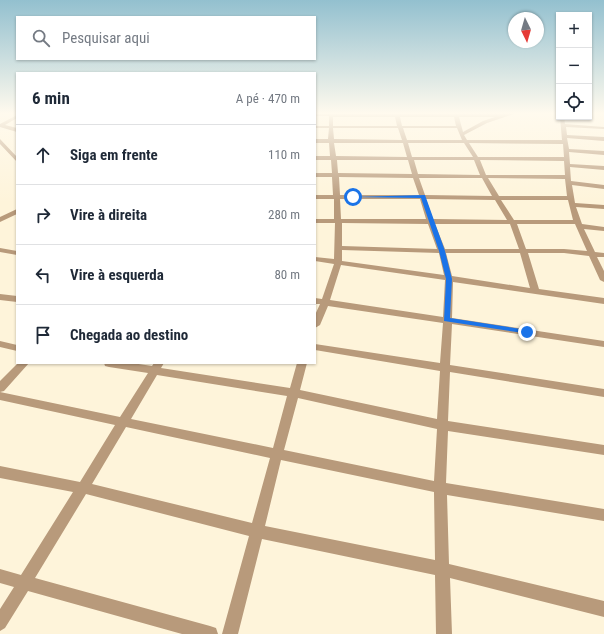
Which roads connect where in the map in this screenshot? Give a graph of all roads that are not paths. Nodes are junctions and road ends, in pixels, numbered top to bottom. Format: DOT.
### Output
graph roads {
  1 [pos="405,142"];
  2 [pos="467,142"];
  3 [pos="1,143"];
  4 [pos="331,143"];
  5 [pos="565,143"];
  6 [pos="566,150"];
  7 [pos="604,153"];
  8 [pos="316,158"];
  9 [pos="334,158"];
  10 [pos="410,158"];
  11 [pos="476,158"];
  12 [pos="16,159"];
  13 [pos="567,162"];
  14 [pos="604,168"];
  15 [pos="316,175"];
  16 [pos="336,175"];
  17 [pos="417,176"];
  18 [pos="484,177"];
  19 [pos="568,180"];
  20 [pos="604,187"];
  21 [pos="423,196"];
  22 [pos="316,197"];
  23 [pos="337,197"];
  24 [pos="497,198"];
  25 [pos="571,201"];
  26 [pos="604,207"];
  27 [pos="16,212"];
  28 [pos="3,218"];
  29 [pos="16,219"];
  30 [pos="338,221"];
  31 [pos="316,222"];
  32 [pos="431,222"];
  33 [pos="512,222"];
  34 [pos="578,224"];
  35 [pos="604,229"];
  36 [pos="337,248"];
  37 [pos="0,250"];
  38 [pos="523,250"];
  39 [pos="442,251"];
  40 [pos="16,253"];
  41 [pos="593,253"];
  42 [pos="604,255"];
  43 [pos="316,260"];
  44 [pos="338,263"];
  45 [pos="449,279"];
  46 [pos="604,280"];
  47 [pos="534,291"];
  48 [pos="0,297"];
  49 [pos="16,299"];
  50 [pos="316,301"];
  51 [pos="604,301"];
  52 [pos="325,302"];
  53 [pos="447,319"];
  54 [pos="316,323"];
  55 [pos="0,344"];
  56 [pos="604,344"];
  57 [pos="316,347"];
  58 [pos="16,348"];
  59 [pos="23,364"];
  60 [pos="121,364"];
  61 [pos="302,364"];
  62 [pos="157,367"];
  63 [pos="446,369"];
  64 [pos="0,388"];
  65 [pos="293,393"];
  66 [pos="604,393"];
  67 [pos="0,396"];
  68 [pos="123,422"];
  69 [pos="442,424"];
  70 [pos="604,450"];
  71 [pos="277,452"];
  72 [pos="0,472"];
  73 [pos="83,488"];
  74 [pos="440,488"];
  75 [pos="604,515"];
  76 [pos="257,531"];
  77 [pos="442,569"];
  78 [pos="0,576"];
  79 [pos="26,583"];
  80 [pos="604,609"];
  81 [pos="0,623"];
  82 [pos="210,634"];
  83 [pos="230,634"];
  84 [pos="444,634"];
  1 -- 10 [label="street"];
  2 -- 11 [label="street"];
  3 -- 12 [label="street"];
  4 -- 9 [label="street"];
  5 -- 6 [label="street"];
  6 -- 7 [label="street"];
  6 -- 13 [label="street"];
  8 -- 9 [label="street"];
  9 -- 10 [label="street"];
  9 -- 16 [label="street"];
  10 -- 11 [label="street"];
  10 -- 17 [label="street"];
  11 -- 13 [label="street"];
  11 -- 18 [label="street"];
  13 -- 14 [label="street"];
  13 -- 19 [label="street"];
  15 -- 16 [label="street"];
  16 -- 17 [label="street"];
  16 -- 23 [label="street"];
  17 -- 18 [label="street"];
  17 -- 21 [label="street"];
  18 -- 19 [label="street"];
  18 -- 24 [label="street"];
  19 -- 20 [label="street"];
  19 -- 25 [label="street"];
  21 -- 23 [label="street"];
  21 -- 24 [label="street"];
  21 -- 32 [label="street"];
  22 -- 23 [label="street"];
  23 -- 30 [label="street"];
  24 -- 25 [label="street"];
  24 -- 33 [label="street"];
  25 -- 26 [label="street"];
  25 -- 34 [label="street"];
  27 -- 28 [label="street"];
  28 -- 29 [label="street"];
  30 -- 31 [label="street"];
  30 -- 32 [label="street"];
  30 -- 36 [label="street"];
  32 -- 33 [label="street"];
  32 -- 39 [label="street"];
  33 -- 34 [label="street"];
  33 -- 38 [label="street"];
  34 -- 35 [label="street"];
  34 -- 41 [label="street"];
  36 -- 39 [label="street"];
  36 -- 44 [label="street"];
  37 -- 40 [label="street"];
  38 -- 39 [label="street"];
  38 -- 41 [label="street"];
  38 -- 47 [label="street"];
  39 -- 45 [label="street"];
  41 -- 42 [label="street"];
  41 -- 46 [label="street"];
  43 -- 44 [label="street"];
  44 -- 45 [label="street"];
  44 -- 52 [label="street"];
  45 -- 47 [label="street"];
  45 -- 53 [label="street"];
  47 -- 51 [label="street"];
  48 -- 49 [label="street"];
  50 -- 52 [label="street"];
  52 -- 53 [label="street"];
  52 -- 54 [label="street"];
  53 -- 56 [label="street"];
  53 -- 63 [label="street"];
  55 -- 58 [label="street"];
  57 -- 63 [label="street"];
  59 -- 64 [label="street"];
  60 -- 62 [label="street"];
  61 -- 65 [label="street"];
  62 -- 65 [label="street"];
  62 -- 68 [label="street"];
  63 -- 66 [label="street"];
  63 -- 69 [label="street"];
  65 -- 69 [label="street"];
  65 -- 71 [label="street"];
  67 -- 68 [label="street"];
  68 -- 71 [label="street"];
  68 -- 73 [label="street"];
  69 -- 70 [label="street"];
  69 -- 74 [label="street"];
  71 -- 74 [label="street"];
  71 -- 76 [label="street"];
  72 -- 73 [label="street"];
  73 -- 76 [label="street"];
  73 -- 79 [label="street"];
  74 -- 75 [label="street"];
  74 -- 77 [label="street"];
  76 -- 77 [label="street"];
  76 -- 83 [label="street"];
  77 -- 80 [label="street"];
  77 -- 84 [label="street"];
  78 -- 79 [label="street"];
  79 -- 81 [label="street"];
  79 -- 82 [label="street"];
}
